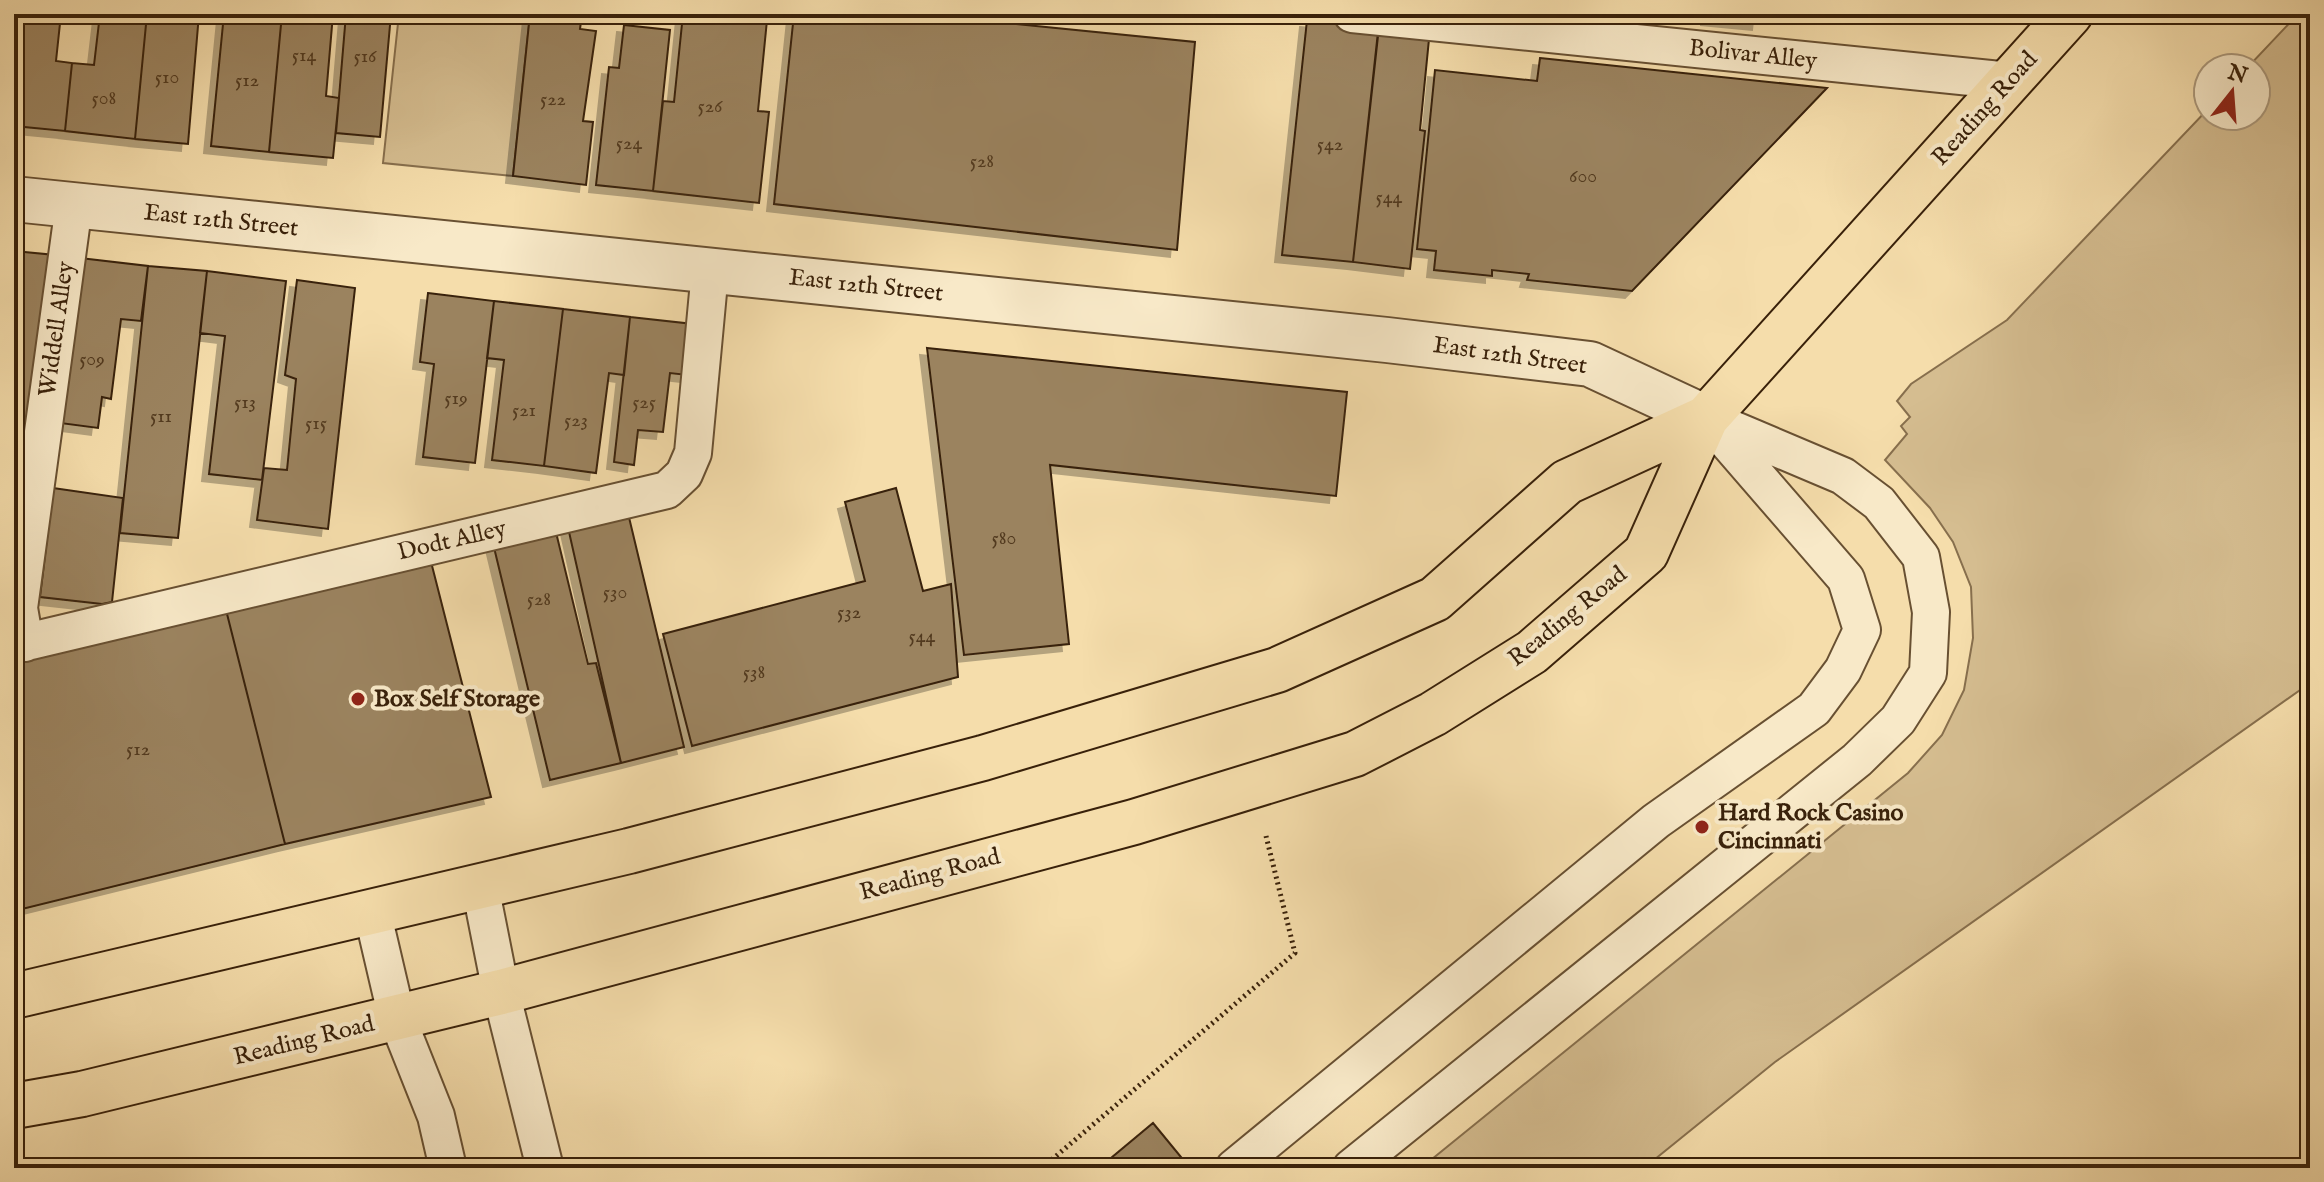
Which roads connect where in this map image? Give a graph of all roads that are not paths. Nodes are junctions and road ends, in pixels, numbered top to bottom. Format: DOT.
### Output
graph roads {
  1 [pos="1352,14"];
  2 [pos="2070,14"];
  3 [pos="2010,81"];
  4 [pos="14,199"];
  5 [pos="74,205"];
  6 [pos="710,271"];
  7 [pos="1706,418"];
  8 [pos="20,644"];
  9 [pos="480,886"];
  10 [pos="372,911"];
  11 [pos="501,992"];
  12 [pos="14,996"];
  13 [pos="397,1018"];
  14 [pos="14,1106"];
  15 [pos="448,1168"];
  16 [pos="545,1168"];
  17 [pos="1234,1168"];
  18 [pos="1351,1168"];
  1 -- 3 [label="lane, Bolivar Alley"];
  2 -- 3 [label="main road, Reading Road"];
  3 -- 7 [label="main road, Reading Road"];
  4 -- 5 [label="street, East 12th Street"];
  5 -- 6 [label="street, East 12th Street"];
  5 -- 8 [label="lane, Widdell Alley"];
  6 -- 7 [label="street, East 12th Street"];
  6 -- 8 [label="lane, Dodt Alley"];
  7 -- 9 [label="main road, Reading Road"];
  7 -- 11 [label="main road, Reading Road"];
  7 -- 17 [label="lane"];
  7 -- 18 [label="lane"];
  9 -- 10 [label="main road, Reading Road"];
  9 -- 11 [label="lane"];
  10 -- 12 [label="main road, Reading Road"];
  10 -- 13 [label="lane"];
  11 -- 13 [label="main road, Reading Road"];
  11 -- 16 [label="lane"];
  13 -- 14 [label="main road, Reading Road"];
  13 -- 15 [label="lane"];
}
